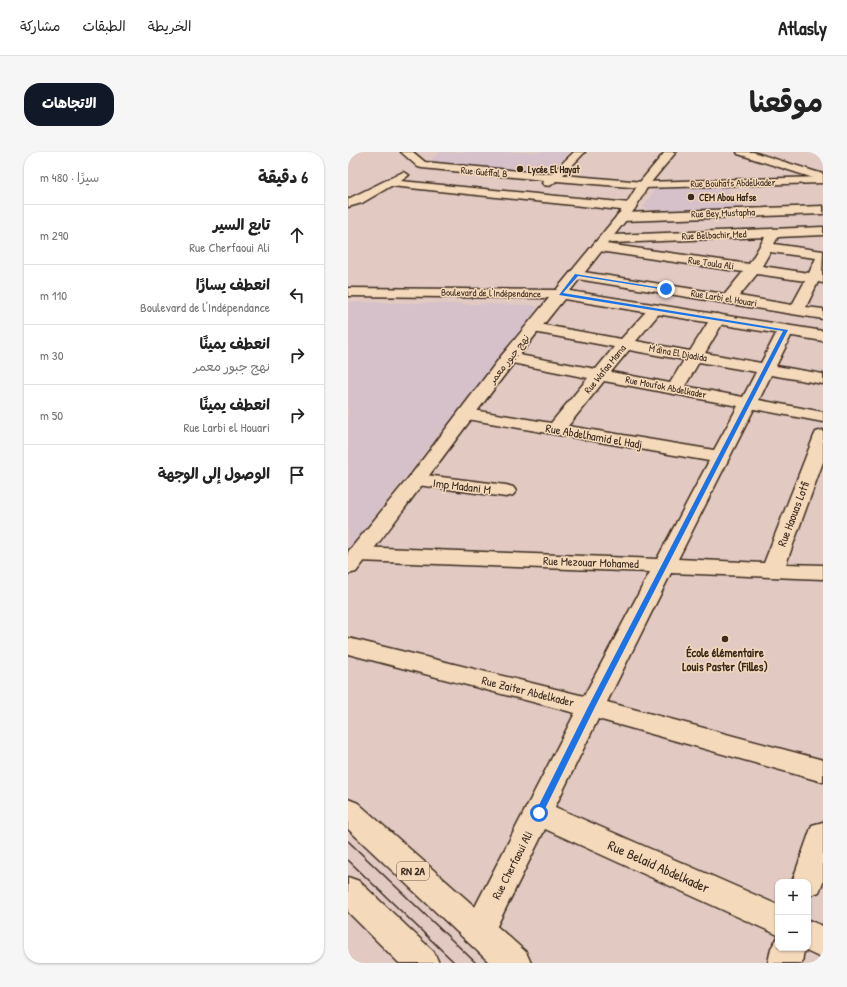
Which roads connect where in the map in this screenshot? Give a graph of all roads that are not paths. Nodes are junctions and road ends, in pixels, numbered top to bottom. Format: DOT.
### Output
graph roads {
  1 [pos="406,152"];
  2 [pos="580,152"];
  3 [pos="671,152"];
  4 [pos="742,152"];
  5 [pos="434,156"];
  6 [pos="422,165"];
  7 [pos="462,170"];
  8 [pos="555,177"];
  9 [pos="823,179"];
  10 [pos="390,182"];
  11 [pos="731,183"];
  12 [pos="642,185"];
  13 [pos="441,188"];
  14 [pos="532,197"];
  15 [pos="348,203"];
  16 [pos="823,210"];
  17 [pos="626,212"];
  18 [pos="752,212"];
  19 [pos="823,231"];
  20 [pos="774,233"];
  21 [pos="711,235"];
  22 [pos="602,243"];
  23 [pos="766,247"];
  24 [pos="823,255"];
  25 [pos="823,258"];
  26 [pos="690,260"];
  27 [pos="753,269"];
  28 [pos="577,275"];
  29 [pos="819,278"];
  30 [pos="666,289"];
  31 [pos="348,292"];
  32 [pos="560,294"];
  33 [pos="729,299"];
  34 [pos="656,309"];
  35 [pos="823,314"];
  36 [pos="717,318"];
  37 [pos="792,320"];
  38 [pos="533,328"];
  39 [pos="823,336"];
  40 [pos="625,344"];
  41 [pos="695,356"];
  42 [pos="508,358"];
  43 [pos="766,370"];
  44 [pos="600,374"];
  45 [pos="823,379"];
  46 [pos="674,389"];
  47 [pos="748,403"];
  48 [pos="467,414"];
  49 [pos="823,418"];
  50 [pos="556,429"];
  51 [pos="823,436"];
  52 [pos="721,457"];
  53 [pos="417,480"];
  54 [pos="506,491"];
  55 [pos="353,561"];
  56 [pos="665,565"];
  57 [pos="772,571"];
  58 [pos="823,572"];
  59 [pos="348,646"];
  60 [pos="591,707"];
  61 [pos="823,771"];
  62 [pos="348,811"];
  63 [pos="539,813"];
  64 [pos="823,834"];
  65 [pos="809,879"];
  66 [pos="348,891"];
  67 [pos="775,919"];
  68 [pos="479,930"];
  69 [pos="811,937"];
  70 [pos="823,944"];
  71 [pos="787,951"];
  72 [pos="422,963"];
  73 [pos="514,963"];
  74 [pos="784,963"];
  1 -- 6 [label="street"];
  2 -- 8 [label="street"];
  3 -- 12 [label="street, نهج جبور معمر"];
  4 -- 9 [label="street"];
  5 -- 6 [label="street"];
  6 -- 7 [label="street, Rue Guéffal B"];
  6 -- 10 [label="street"];
  7 -- 8 [label="street, Rue Guéffal B"];
  7 -- 13 [label="street"];
  8 -- 12 [label="street, Rue Guéffal B"];
  8 -- 14 [label="street"];
  9 -- 11 [label="street, Rue Bouhafs Abdelkader"];
  10 -- 13 [label="street, Rue Bey Mustapha"];
  10 -- 15 [label="street"];
  11 -- 12 [label="street, Rue Bouhafs Abdelkader"];
  11 -- 18 [label="street"];
  12 -- 17 [label="street, نهج جبور معمر"];
  13 -- 14 [label="street, Rue Bey Mustapha"];
  14 -- 17 [label="street, Rue Bey Mustapha"];
  16 -- 18 [label="street, Rue Bey Mustapha"];
  17 -- 18 [label="street, Rue Bey Mustapha"];
  17 -- 22 [label="street, نهج جبور معمر"];
  19 -- 20 [label="street, Rue Belbachir Med"];
  20 -- 21 [label="street, Rue Belbachir Med"];
  20 -- 23 [label="street"];
  21 -- 22 [label="street, Rue Belbachir Med"];
  21 -- 26 [label="street"];
  22 -- 26 [label="street, Rue Toula Ali"];
  22 -- 28 [label="street, نهج جبور معمر"];
  23 -- 24 [label="street"];
  23 -- 27 [label="street"];
  25 -- 29 [label="street, Rue Cherfaoui Ali"];
  26 -- 27 [label="street, Rue Toula Ali"];
  26 -- 30 [label="street"];
  27 -- 29 [label="street, Rue Toula Ali"];
  27 -- 33 [label="street"];
  28 -- 30 [label="street, Rue Larbi el Houari"];
  28 -- 32 [label="street, نهج جبور معمر"];
  29 -- 37 [label="street, Rue Cherfaoui Ali"];
  30 -- 33 [label="street, Rue Larbi el Houari"];
  31 -- 32 [label="street, Boulevard de l'Indépendance"];
  32 -- 34 [label="street, Boulevard de l'Indépendance"];
  32 -- 38 [label="street, نهج جبور معمر"];
  33 -- 37 [label="street, Rue Larbi el Houari"];
  34 -- 36 [label="street, Boulevard de l'Indépendance"];
  34 -- 40 [label="street, Rue Wafaa Mama"];
  35 -- 37 [label="street, Rue Larbi el Houari"];
  36 -- 37 [label="street, Boulevard de l'Indépendance"];
  36 -- 41 [label="street"];
  37 -- 39 [label="street, Boulevard de l'Indépendance"];
  37 -- 43 [label="street, Rue Cherfaoui Ali"];
  38 -- 40 [label="street, M'dina El Djadida"];
  38 -- 42 [label="street, نهج جبور معمر"];
  40 -- 41 [label="street, M'dina El Djadida"];
  40 -- 44 [label="street, Rue Wafaa Mama"];
  41 -- 43 [label="street, M'dina El Djadida"];
  41 -- 46 [label="street"];
  42 -- 44 [label="street, Rue Moufok Abdelkader"];
  42 -- 48 [label="street, نهج جبور معمر"];
  43 -- 45 [label="street, M'dina El Djadida"];
  43 -- 47 [label="street, Rue Cherfaoui Ali"];
  44 -- 46 [label="street, Rue Moufok Abdelkader"];
  44 -- 50 [label="street, Rue Wafaa Mama"];
  46 -- 47 [label="street, Rue Moufok Abdelkader"];
  47 -- 49 [label="street, Rue Moufok Abdelkader"];
  47 -- 52 [label="street, Rue Cherfaoui Ali"];
  48 -- 50 [label="street, Rue Abdelhamid el Hadj"];
  48 -- 53 [label="street, نهج جبور معمر"];
  50 -- 52 [label="street, Rue Abdelhamid el Hadj"];
  51 -- 57 [label="street, Rue Haouas Lotfi"];
  52 -- 56 [label="street, Rue Cherfaoui Ali"];
  53 -- 54 [label="street, Imp Madani M"];
  53 -- 55 [label="street, نهج جبور معمر"];
  55 -- 56 [label="street, Rue Mezouar Mohamed"];
  56 -- 57 [label="street, Rue Mezouar Mohamed"];
  56 -- 60 [label="street, Rue Cherfaoui Ali"];
  57 -- 58 [label="street, Rue Mezouar Mohamed"];
  59 -- 60 [label="street, Rue Zaiter Abdelkader"];
  60 -- 61 [label="street, Rue Zaiter Abdelkader"];
  60 -- 63 [label="street, Rue Cherfaoui Ali"];
  62 -- 68 [label="street, RN 2A"];
  63 -- 67 [label="street, Rue Belaid Abdelkader"];
  63 -- 68 [label="street, Rue Cherfaoui Ali"];
  64 -- 65 [label="street"];
  66 -- 72 [label="street"];
  68 -- 73 [label="street, RN 2A"];
  69 -- 70 [label="street"];
  71 -- 74 [label="street"];
}
